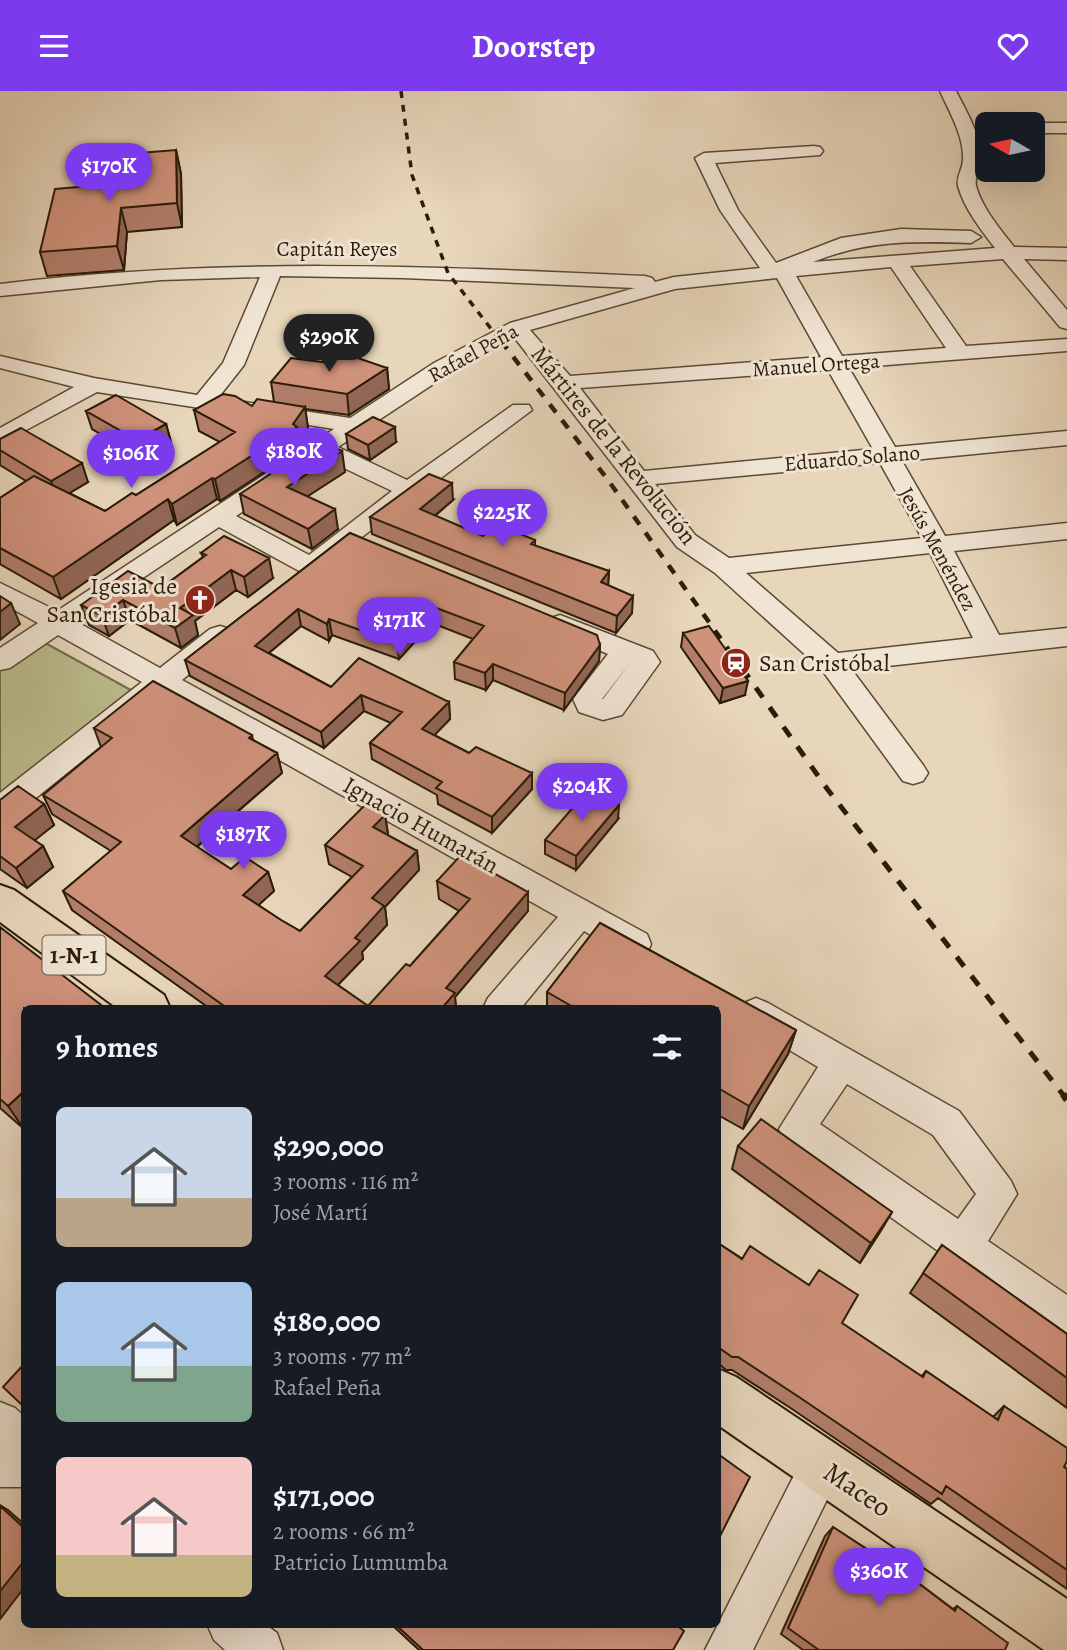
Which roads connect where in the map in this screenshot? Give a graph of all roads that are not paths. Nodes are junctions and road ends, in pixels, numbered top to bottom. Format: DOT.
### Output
graph roads {
  1 [pos="948,91"];
  2 [pos="965,127"];
  3 [pos="975,127"];
  4 [pos="1045,128"];
  5 [pos="1067,128"];
  6 [pos="814,151"];
  7 [pos="1003,245"];
  8 [pos="1067,254"];
  9 [pos="896,261"];
  10 [pos="272,271"];
  11 [pos="778,271"];
  12 [pos="674,283"];
  13 [pos="0,290"];
  14 [pos="1067,323"];
  15 [pos="517,327"];
  16 [pos="1067,345"];
  17 [pos="961,354"];
  18 [pos="0,362"];
  19 [pos="835,364"];
  20 [pos="565,383"];
  21 [pos="94,385"];
  22 [pos="203,402"];
  23 [pos="521,410"];
  24 [pos="355,426"];
  25 [pos="0,437"];
  26 [pos="1067,438"];
  27 [pos="321,448"];
  28 [pos="886,455"];
  29 [pos="636,479"];
  30 [pos="409,490"];
  31 [pos="219,517"];
  32 [pos="1067,531"];
  33 [pos="348,536"];
  34 [pos="937,543"];
  35 [pos="373,547"];
  36 [pos="310,566"];
  37 [pos="724,567"];
  38 [pos="288,583"];
  39 [pos="0,591"];
  40 [pos="537,615"];
  41 [pos="55,622"];
  42 [pos="235,624"];
  43 [pos="1067,637"];
  44 [pos="990,644"];
  45 [pos="625,651"];
  46 [pos="0,661"];
  47 [pos="832,663"];
  48 [pos="160,681"];
  49 [pos="913,773"];
  50 [pos="0,810"];
  51 [pos="0,901"];
  52 [pos="580,912"];
  53 [pos="664,960"];
  54 [pos="724,994"];
  55 [pos="145,1005"];
  56 [pos="502,1005"];
  57 [pos="841,1062"];
  58 [pos="962,1246"];
  59 [pos="1067,1319"];
  60 [pos="721,1397"];
  61 [pos="6,1437"];
  62 [pos="21,1460"];
  63 [pos="822,1465"];
  64 [pos="235,1628"];
  65 [pos="1067,1632"];
  66 [pos="260,1650"];
  67 [pos="728,1650"];
  1 -- 2 [label="street"];
  2 -- 3 [label="street"];
  2 -- 7 [label="street"];
  4 -- 5 [label="street"];
  6 -- 11 [label="street, Jesús Menéndez"];
  7 -- 8 [label="street, Rafael Peña"];
  7 -- 9 [label="street, Rafael Peña"];
  7 -- 11 [label="street, Rafael Peña"];
  7 -- 14 [label="street"];
  9 -- 11 [label="street, Rafael Peña"];
  9 -- 17 [label="street"];
  10 -- 12 [label="street, Capitán Reyes"];
  10 -- 13 [label="street, Capitán Reyes"];
  10 -- 22 [label="street"];
  11 -- 12 [label="street, Rafael Peña"];
  11 -- 19 [label="street, Jesús Menéndez"];
  12 -- 15 [label="street, Rafael Peña"];
  15 -- 20 [label="street, Mártires de la Revolución"];
  15 -- 24 [label="street, Rafael Peña"];
  16 -- 17 [label="street, Manuel Ortega"];
  17 -- 19 [label="street, Manuel Ortega"];
  18 -- 21 [label="street"];
  19 -- 20 [label="street, Manuel Ortega"];
  19 -- 28 [label="street, Jesús Menéndez"];
  20 -- 29 [label="street, Mártires de la Revolución"];
  21 -- 22 [label="street"];
  21 -- 25 [label="street"];
  22 -- 24 [label="street"];
  23 -- 30 [label="street"];
  24 -- 27 [label="street, Rafael Peña"];
  26 -- 28 [label="street, Eduardo Solano"];
  27 -- 30 [label="street"];
  27 -- 31 [label="street, Rafael Peña"];
  28 -- 29 [label="street, Eduardo Solano"];
  28 -- 34 [label="street, Jesús Menéndez"];
  29 -- 37 [label="street, Mártires de la Revolución"];
  30 -- 33 [label="street"];
  31 -- 36 [label="street"];
  31 -- 41 [label="street, Rafael Peña"];
  32 -- 34 [label="street"];
  33 -- 35 [label="street"];
  33 -- 36 [label="street"];
  34 -- 37 [label="street"];
  34 -- 44 [label="street, Jesús Menéndez"];
  36 -- 38 [label="street"];
  37 -- 47 [label="street, Mártires de la Revolución"];
  39 -- 41 [label="street, Ignacio Humarán"];
  40 -- 45 [label="street"];
  41 -- 46 [label="street, Rafael Peña"];
  41 -- 48 [label="street, Ignacio Humarán"];
  42 -- 48 [label="street"];
  43 -- 44 [label="street"];
  44 -- 47 [label="street"];
  47 -- 49 [label="street, Mártires de la Revolución"];
  48 -- 50 [label="street"];
  48 -- 52 [label="street, Ignacio Humarán"];
  51 -- 55 [label="main road, 1-N-1"];
  52 -- 53 [label="street, Ignacio Humarán"];
  52 -- 56 [label="street"];
  54 -- 57 [label="street"];
  57 -- 58 [label="street"];
  57 -- 58 [label="street"];
  58 -- 59 [label="street"];
  60 -- 63 [label="main road, Maceo"];
  61 -- 62 [label="street"];
  63 -- 65 [label="main road, Maceo"];
  63 -- 67 [label="street"];
  64 -- 66 [label="street"];
}
